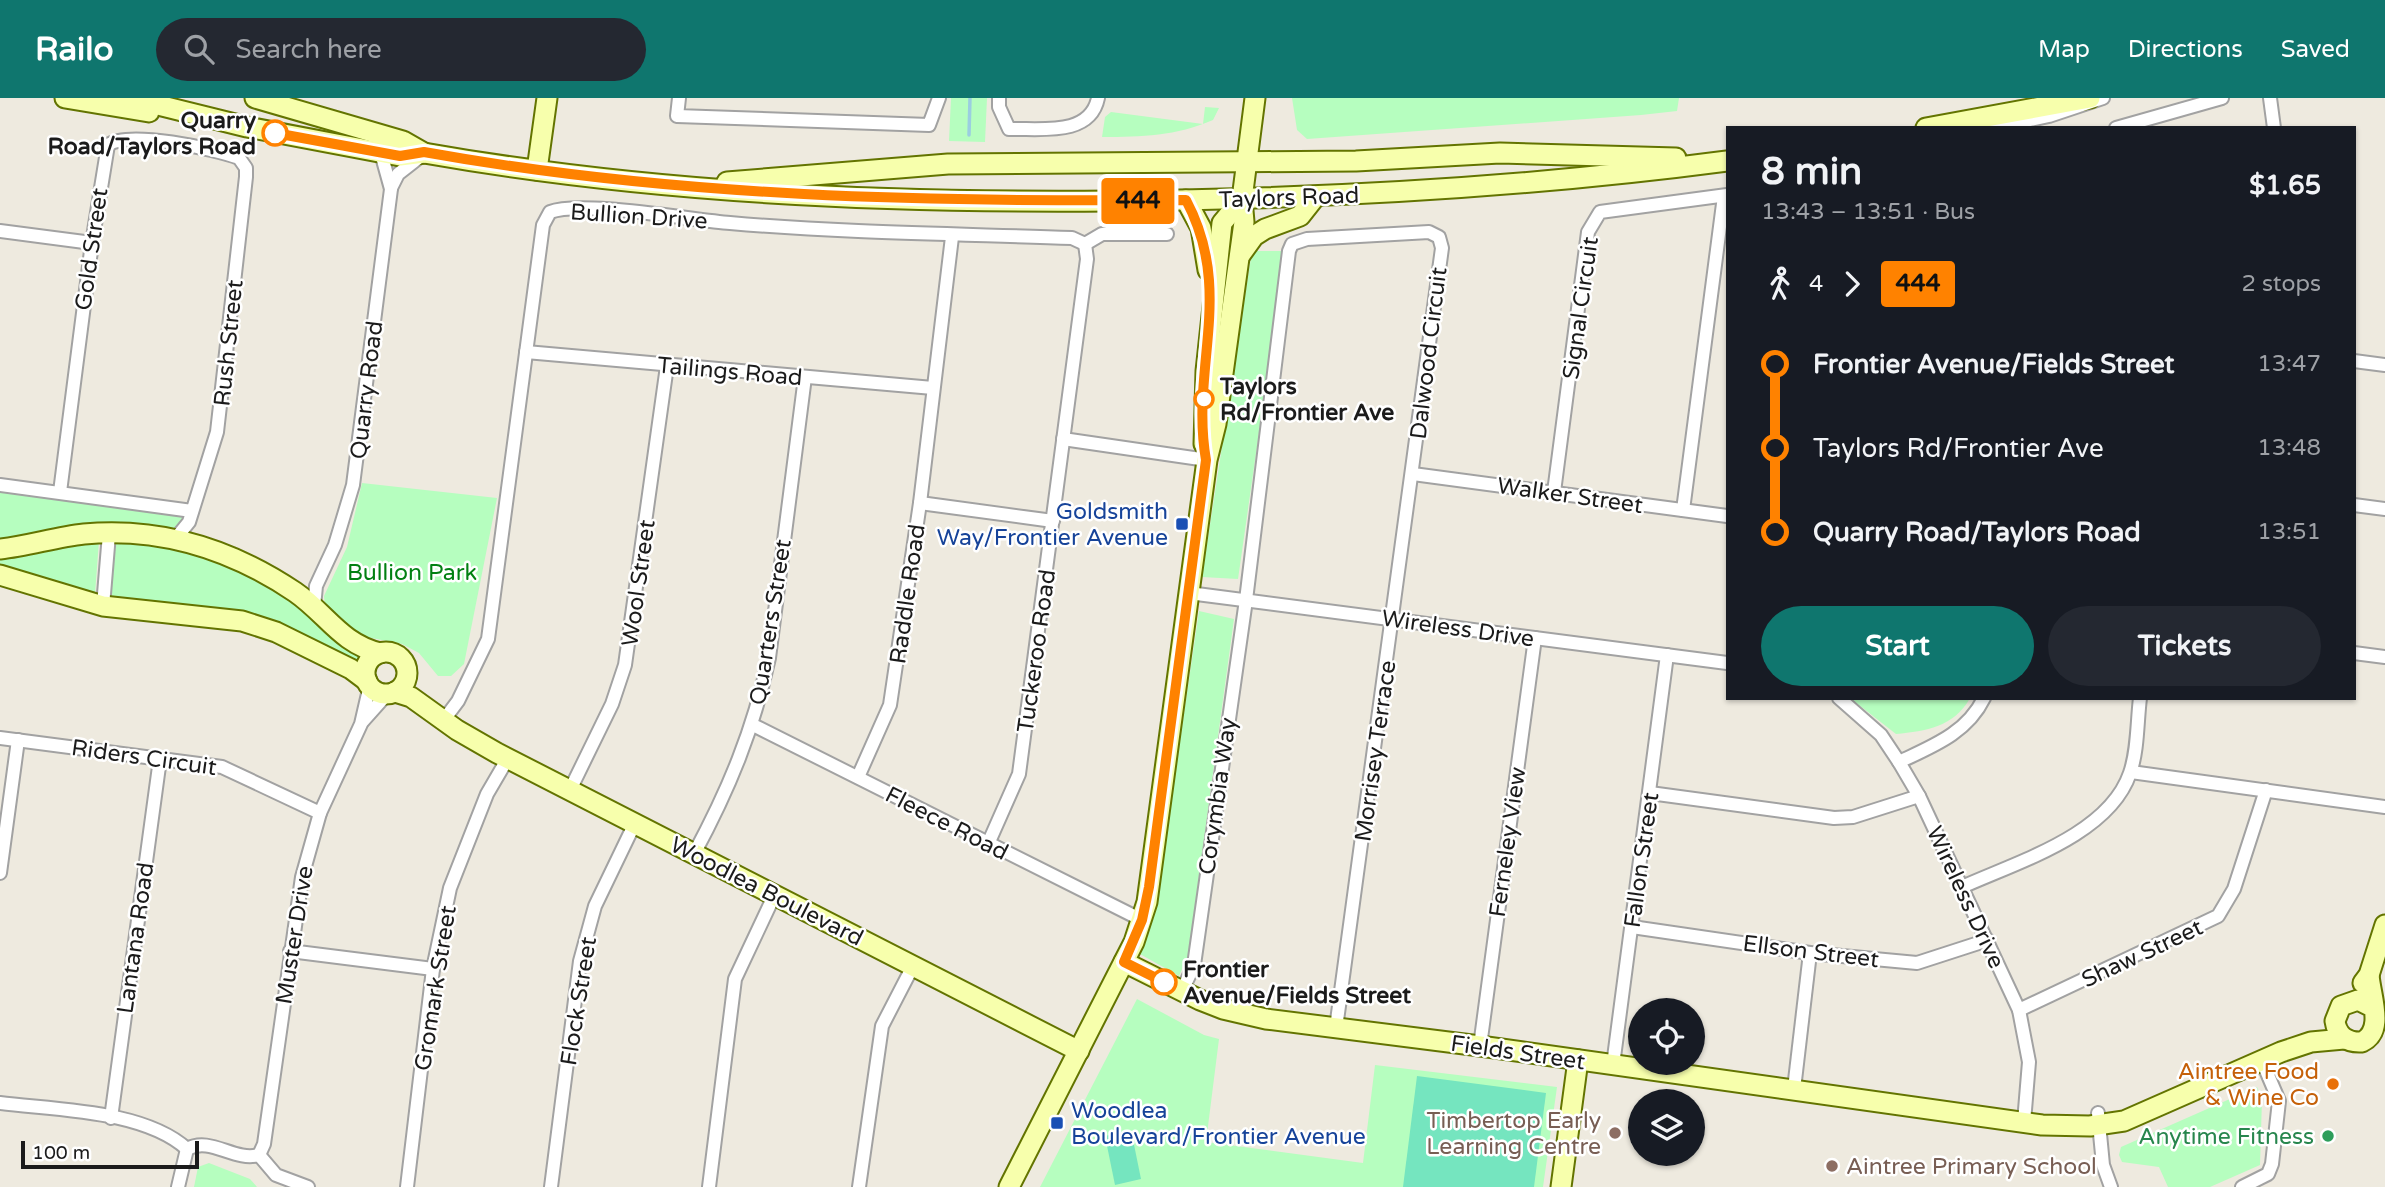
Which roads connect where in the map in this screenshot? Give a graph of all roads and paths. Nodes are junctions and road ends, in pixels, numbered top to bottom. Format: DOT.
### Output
graph roads {
  1 [pos="65,98"];
  2 [pos="130,98"];
  3 [pos="255,98"];
  4 [pos="547,98"];
  5 [pos="679,98"];
  6 [pos="939,98"];
  7 [pos="999,98"];
  8 [pos="1098,98"];
  9 [pos="1255,98"];
  10 [pos="2062,98"];
  11 [pos="2090,98"];
  12 [pos="2103,98"];
  13 [pos="2222,98"];
  14 [pos="2270,98"];
  15 [pos="2019,109"];
  16 [pos="1953,125"];
  17 [pos="2002,126"];
  18 [pos="2119,126"];
  19 [pos="2274,126"];
  20 [pos="247,127"];
  21 [pos="424,152"];
  22 [pos="381,153"];
  23 [pos="243,160"];
  24 [pos="1726,160"];
  25 [pos="1726,160"];
  26 [pos="1247,163"];
  27 [pos="537,170"];
  28 [pos="681,186"];
  29 [pos="391,189"];
  30 [pos="1726,195"];
  31 [pos="1315,197"];
  32 [pos="1242,199"];
  33 [pos="1186,200"];
  34 [pos="0,231"];
  35 [pos="1167,234"];
  36 [pos="952,237"];
  37 [pos="92,243"];
  38 [pos="1085,244"];
  39 [pos="1240,255"];
  40 [pos="1211,317"];
  41 [pos="526,352"];
  42 [pos="2356,361"];
  43 [pos="2385,365"];
  44 [pos="667,366"];
  45 [pos="806,377"];
  46 [pos="933,388"];
  47 [pos="1063,439"];
  48 [pos="1206,460"];
  49 [pos="1413,474"];
  50 [pos="0,485"];
  51 [pos="60,492"];
  52 [pos="1554,492"];
  53 [pos="920,503"];
  54 [pos="2356,505"];
  55 [pos="2385,509"];
  56 [pos="1683,510"];
  57 [pos="1726,516"];
  58 [pos="1053,521"];
  59 [pos="187,528"];
  60 [pos="109,534"];
  61 [pos="0,549"];
  62 [pos="0,575"];
  63 [pos="316,586"];
  64 [pos="1189,593"];
  65 [pos="298,594"];
  66 [pos="1246,600"];
  67 [pos="103,606"];
  68 [pos="314,607"];
  69 [pos="1393,619"];
  70 [pos="1535,638"];
  71 [pos="380,653"];
  72 [pos="2356,653"];
  73 [pos="1667,655"];
  74 [pos="2385,657"];
  75 [pos="405,663"];
  76 [pos="1726,663"];
  77 [pos="380,688"];
  78 [pos="1841,700"];
  79 [pos="1983,700"];
  80 [pos="2140,700"];
  81 [pos="449,723"];
  82 [pos="361,724"];
  83 [pos="752,725"];
  84 [pos="0,738"];
  85 [pos="18,740"];
  86 [pos="508,758"];
  87 [pos="160,759"];
  88 [pos="1899,762"];
  89 [pos="2130,772"];
  90 [pos="858,777"];
  91 [pos="570,790"];
  92 [pos="2266,790"];
  93 [pos="1650,793"];
  94 [pos="1919,796"];
  95 [pos="2385,807"];
  96 [pos="320,813"];
  97 [pos="635,824"];
  98 [pos="988,844"];
  99 [pos="694,854"];
  100 [pos="0,873"];
  101 [pos="1962,887"];
  102 [pos="774,896"];
  103 [pos="1142,920"];
  104 [pos="2385,925"];
  105 [pos="1632,927"];
  106 [pos="1988,940"];
  107 [pos="290,951"];
  108 [pos="1810,953"];
  109 [pos="1124,962"];
  110 [pos="913,966"];
  111 [pos="433,969"];
  112 [pos="2369,975"];
  113 [pos="1182,991"];
  114 [pos="2346,1003"];
  115 [pos="2019,1010"];
  116 [pos="2379,1021"];
  117 [pos="1336,1028"];
  118 [pos="2340,1030"];
  119 [pos="1480,1046"];
  120 [pos="1079,1051"];
  121 [pos="1578,1060"];
  122 [pos="2262,1061"];
  123 [pos="1613,1065"];
  124 [pos="1794,1089"];
  125 [pos="0,1103"];
  126 [pos="2024,1117"];
  127 [pos="111,1118"];
  128 [pos="2099,1119"];
  129 [pos="187,1149"];
  130 [pos="259,1155"];
  131 [pos="178,1187"];
  132 [pos="308,1187"];
  133 [pos="407,1187"];
  134 [pos="551,1187"];
  135 [pos="709,1187"];
  136 [pos="859,1187"];
  137 [pos="1009,1187"];
  138 [pos="1561,1187"];
  139 [pos="2111,1187"];
  140 [pos="2242,1187"];
  1 -- 20 [label="street"];
  2 -- 20 [label="street, Taylors Road"];
  3 -- 21 [label="street, Taylors Road"];
  4 -- 27 [label="street"];
  5 -- 6 [label="street"];
  7 -- 8 [label="street"];
  9 -- 26 [label="street"];
  10 -- 15 [label="street"];
  11 -- 15 [label="street"];
  12 -- 17 [label="street"];
  13 -- 18 [label="street"];
  14 -- 19 [label="street"];
  15 -- 16 [label="street"];
  20 -- 22 [label="street, Taylors Road"];
  21 -- 22 [label="street, Taylors Road"];
  21 -- 27 [label="street, Taylors Road"];
  21 -- 29 [label="street"];
  22 -- 29 [label="street, Quarry Road"];
  23 -- 37 [label="street, Gold Street"];
  23 -- 59 [label="street, Rush Street"];
  24 -- 26 [label="street, Taylors Road"];
  25 -- 31 [label="street, Taylors Road"];
  26 -- 28 [label="street, Taylors Road"];
  26 -- 32 [label="street"];
  27 -- 28 [label="street, Taylors Road"];
  28 -- 33 [label="street, Taylors Road"];
  29 -- 63 [label="street, Quarry Road"];
  30 -- 52 [label="street, Signal Circuit"];
  30 -- 56 [label="street"];
  31 -- 32 [label="street, Taylors Road"];
  31 -- 39 [label="street"];
  32 -- 33 [label="street, Taylors Road"];
  32 -- 39 [label="street"];
  32 -- 40 [label="street"];
  33 -- 40 [label="street"];
  34 -- 37 [label="street"];
  35 -- 38 [label="street"];
  36 -- 38 [label="street, Bullion Drive"];
  36 -- 41 [label="street, Bullion Drive"];
  36 -- 46 [label="street, Raddle Road"];
  37 -- 51 [label="street, Gold Street"];
  38 -- 47 [label="street, Tuckeroo Road"];
  39 -- 48 [label="street"];
  40 -- 48 [label="street"];
  41 -- 44 [label="street, Tailings Road"];
  41 -- 81 [label="street, Bullion Drive"];
  42 -- 43 [label="street"];
  44 -- 45 [label="street, Tailings Road"];
  44 -- 91 [label="street, Wool Street"];
  45 -- 46 [label="street, Tailings Road"];
  45 -- 83 [label="street, Quarters Street"];
  46 -- 53 [label="street, Raddle Road"];
  47 -- 48 [label="street"];
  47 -- 58 [label="street, Tuckeroo Road"];
  48 -- 64 [label="street"];
  49 -- 52 [label="street, Walker Street"];
  49 -- 66 [label="street, Dalwood Circuit"];
  49 -- 69 [label="street, Morrisey Terrace"];
  50 -- 51 [label="street"];
  51 -- 59 [label="street"];
  52 -- 56 [label="street, Walker Street"];
  53 -- 58 [label="street"];
  53 -- 90 [label="street, Raddle Road"];
  54 -- 55 [label="street"];
  56 -- 57 [label="street, Walker Street"];
  58 -- 98 [label="street, Tuckeroo Road"];
  59 -- 60 [label="street"];
  59 -- 65 [label="street"];
  60 -- 61 [label="street"];
  60 -- 67 [label="street"];
  62 -- 67 [label="street, Woodlea Boulevard"];
  63 -- 65 [label="street"];
  63 -- 68 [label="street, Quarry Road"];
  64 -- 66 [label="street, Wireless Drive"];
  64 -- 103 [label="street"];
  65 -- 68 [label="street"];
  66 -- 69 [label="street, Wireless Drive"];
  66 -- 113 [label="street, Corymbia Way"];
  67 -- 77 [label="street, Woodlea Boulevard"];
  68 -- 71 [label="street"];
  69 -- 70 [label="street, Wireless Drive"];
  69 -- 117 [label="street, Morrisey Terrace"];
  70 -- 73 [label="street, Wireless Drive"];
  70 -- 119 [label="street, Ferneley View"];
  71 -- 75 [label="street"];
  71 -- 77 [label="street"];
  72 -- 74 [label="street"];
  73 -- 76 [label="street, Wireless Drive"];
  73 -- 93 [label="street, Fallon Street"];
  75 -- 77 [label="street"];
  75 -- 81 [label="street, Woodlea Boulevard"];
  77 -- 81 [label="street, Woodlea Boulevard"];
  77 -- 82 [label="street, Muster Drive"];
  77 -- 82 [label="street, Muster Drive"];
  78 -- 88 [label="street, Wireless Drive"];
  79 -- 88 [label="street"];
  80 -- 89 [label="street"];
  81 -- 86 [label="street, Woodlea Boulevard"];
  82 -- 96 [label="street, Muster Drive"];
  83 -- 90 [label="street, Fleece Road"];
  83 -- 99 [label="street, Quarters Street"];
  84 -- 85 [label="street, Riders Circuit"];
  85 -- 87 [label="street, Riders Circuit"];
  85 -- 100 [label="street"];
  86 -- 91 [label="street, Woodlea Boulevard"];
  86 -- 111 [label="street, Gromark Street"];
  87 -- 96 [label="street, Riders Circuit"];
  87 -- 127 [label="street, Lantana Road"];
  88 -- 94 [label="street, Wireless Drive"];
  89 -- 92 [label="street"];
  89 -- 101 [label="street"];
  90 -- 98 [label="street, Fleece Road"];
  91 -- 97 [label="street, Woodlea Boulevard"];
  92 -- 95 [label="street"];
  92 -- 115 [label="street, Shaw Street"];
  93 -- 94 [label="street"];
  93 -- 105 [label="street, Fallon Street"];
  94 -- 101 [label="street, Wireless Drive"];
  96 -- 107 [label="street, Muster Drive"];
  97 -- 99 [label="street, Woodlea Boulevard"];
  97 -- 134 [label="street, Flock Street"];
  98 -- 103 [label="street, Fleece Road"];
  99 -- 102 [label="street, Woodlea Boulevard"];
  101 -- 106 [label="street, Wireless Drive"];
  102 -- 110 [label="street, Woodlea Boulevard"];
  102 -- 135 [label="street"];
  103 -- 109 [label="street"];
  104 -- 112 [label="street"];
  105 -- 108 [label="street, Ellson Street"];
  105 -- 123 [label="street, Fallon Street"];
  106 -- 108 [label="street, Ellson Street"];
  106 -- 115 [label="street, Wireless Drive"];
  107 -- 111 [label="street"];
  107 -- 130 [label="street, Muster Drive"];
  108 -- 124 [label="street"];
  109 -- 113 [label="street, Fields Street"];
  109 -- 120 [label="street"];
  110 -- 120 [label="street, Woodlea Boulevard"];
  110 -- 136 [label="street"];
  111 -- 133 [label="street, Gromark Street"];
  112 -- 114 [label="street"];
  112 -- 116 [label="street"];
  113 -- 117 [label="street, Fields Street"];
  114 -- 116 [label="street"];
  114 -- 118 [label="street"];
  115 -- 126 [label="street, Wireless Drive"];
  116 -- 118 [label="street"];
  117 -- 119 [label="street, Fields Street"];
  118 -- 122 [label="street, Fields Street"];
  119 -- 121 [label="street, Fields Street"];
  120 -- 137 [label="street"];
  121 -- 123 [label="street, Fields Street"];
  121 -- 138 [label="street"];
  122 -- 128 [label="street, Fields Street"];
  122 -- 140 [label="street"];
  123 -- 124 [label="street, Fields Street"];
  124 -- 126 [label="street, Fields Street"];
  125 -- 127 [label="street"];
  126 -- 128 [label="street, Fields Street"];
  127 -- 129 [label="street"];
  128 -- 139 [label="street"];
  129 -- 130 [label="street"];
  129 -- 131 [label="street"];
  130 -- 132 [label="street"];
}
